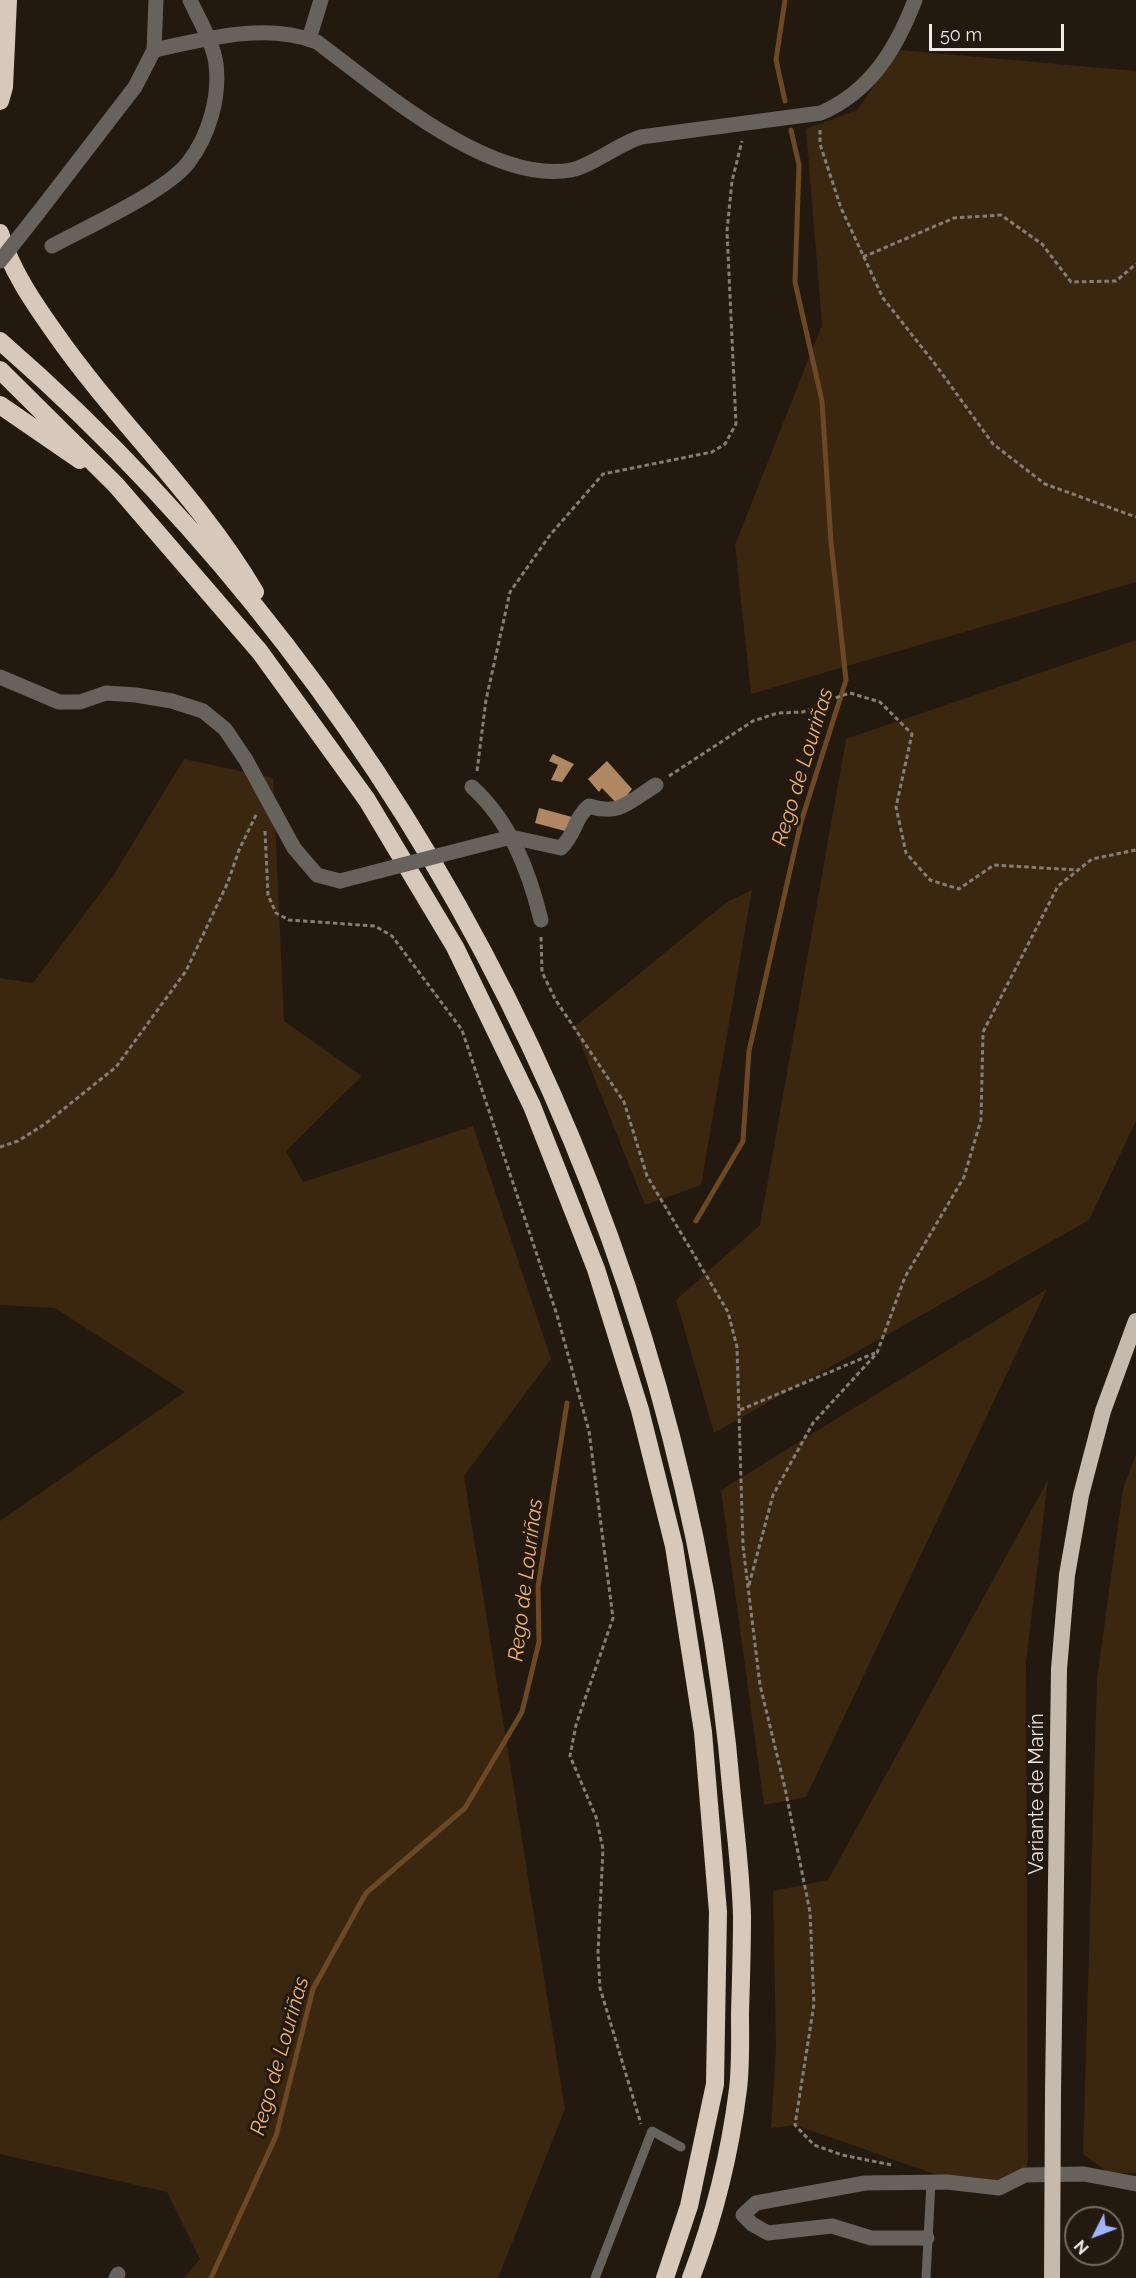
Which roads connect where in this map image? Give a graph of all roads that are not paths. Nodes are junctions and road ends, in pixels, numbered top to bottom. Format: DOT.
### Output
graph roads {
  1 [pos="8,0"];
  2 [pos="156,0"];
  3 [pos="190,0"];
  4 [pos="321,0"];
  5 [pos="915,0"];
  6 [pos="207,39"];
  7 [pos="309,39"];
  8 [pos="154,50"];
  9 [pos="0,101"];
  10 [pos="0,234"];
  11 [pos="52,246"];
  12 [pos="0,261"];
  13 [pos="0,341"];
  14 [pos="0,370"];
  15 [pos="0,405"];
  16 [pos="116,485"];
  17 [pos="287,648"];
  18 [pos="0,677"];
  19 [pos="656,785"];
  20 [pos="472,787"];
  21 [pos="511,837"];
  22 [pos="541,920"];
  23 [pos="1136,1321"];
  24 [pos="681,2147"];
  25 [pos="931,2182"];
  26 [pos="1136,2184"];
  27 [pos="927,2238"];
  28 [pos="595,2278"];
  29 [pos="665,2278"];
  30 [pos="691,2278"];
  31 [pos="927,2278"];
  32 [pos="1052,2278"];
  1 -- 9 [label="highway"];
  2 -- 8 [label="street"];
  3 -- 6 [label="street"];
  4 -- 7 [label="street"];
  5 -- 7 [label="street"];
  6 -- 7 [label="street"];
  6 -- 8 [label="street"];
  6 -- 11 [label="street"];
  8 -- 12 [label="street, bridge"];
  10 -- 17 [label="highway"];
  13 -- 17 [label="highway"];
  14 -- 16 [label="highway"];
  15 -- 16 [label="highway"];
  16 -- 29 [label="highway"];
  17 -- 30 [label="highway"];
  18 -- 21 [label="street, bridge"];
  19 -- 21 [label="street"];
  20 -- 21 [label="street"];
  21 -- 22 [label="street"];
  23 -- 32 [label="highway, Variante de Marín, bridge"];
  24 -- 28 [label="lane"];
  25 -- 26 [label="street"];
  25 -- 27 [label="lane"];
  25 -- 27 [label="street"];
  27 -- 31 [label="lane"];
}
